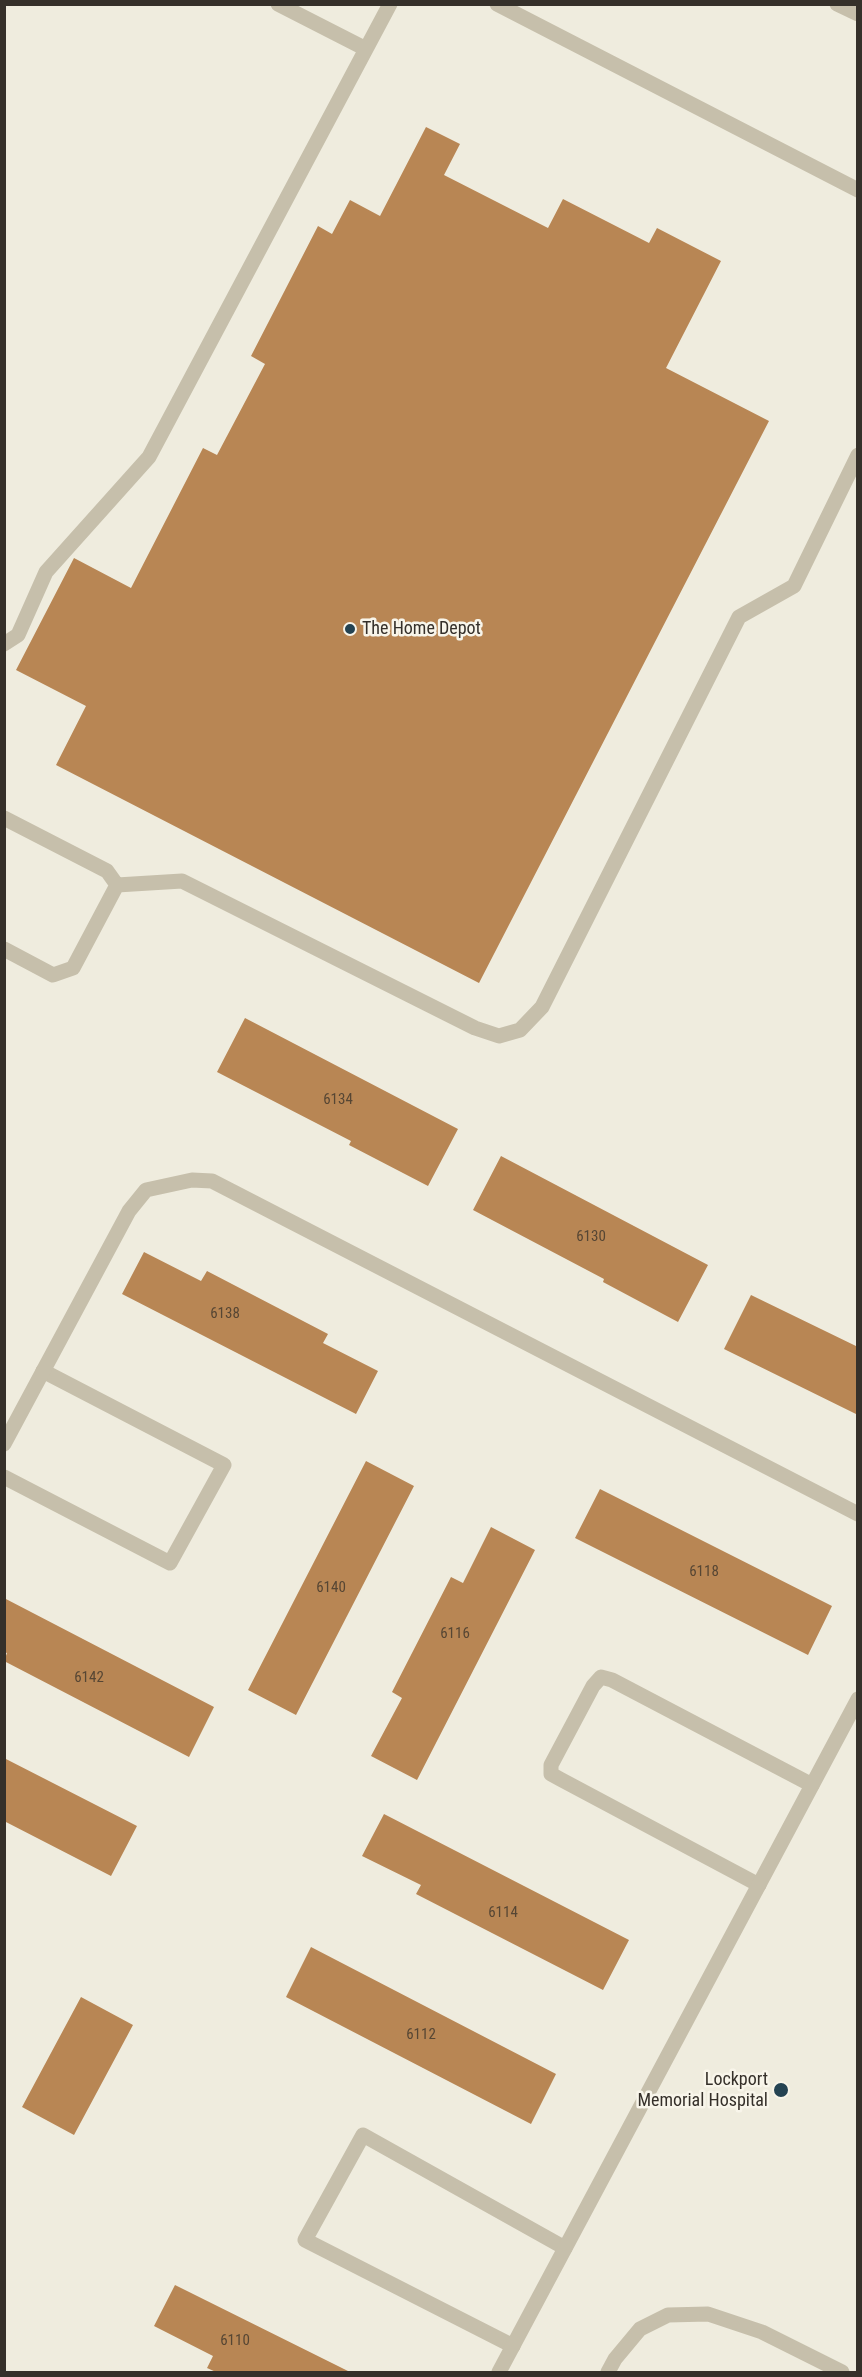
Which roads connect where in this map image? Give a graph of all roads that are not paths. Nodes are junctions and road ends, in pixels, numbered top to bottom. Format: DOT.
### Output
graph roads {
  1 [pos="278,4"];
  2 [pos="390,4"];
  3 [pos="497,4"];
  4 [pos="837,4"];
  5 [pos="858,14"];
  6 [pos="366,49"];
  7 [pos="858,190"];
  8 [pos="858,455"];
  9 [pos="4,644"];
  10 [pos="4,818"];
  11 [pos="117,885"];
  12 [pos="4,949"];
  13 [pos="44,1371"];
  14 [pos="4,1444"];
  15 [pos="4,1477"];
  16 [pos="858,1514"];
  17 [pos="858,1699"];
  18 [pos="812,1785"];
  19 [pos="759,1885"];
  20 [pos="565,2248"];
  21 [pos="513,2346"];
  22 [pos="499,2373"];
  23 [pos="608,2373"];
  24 [pos="842,2373"];
  1 -- 6 [label="street"];
  2 -- 6 [label="street"];
  3 -- 7 [label="street"];
  4 -- 5 [label="street"];
  6 -- 9 [label="street"];
  8 -- 11 [label="street"];
  10 -- 11 [label="street"];
  11 -- 12 [label="street"];
  13 -- 14 [label="street"];
  13 -- 15 [label="street"];
  13 -- 16 [label="street"];
  17 -- 18 [label="street"];
  18 -- 19 [label="street"];
  18 -- 19 [label="street"];
  19 -- 20 [label="street"];
  20 -- 21 [label="street"];
  20 -- 21 [label="street"];
  21 -- 22 [label="street"];
  23 -- 24 [label="street"];
}
